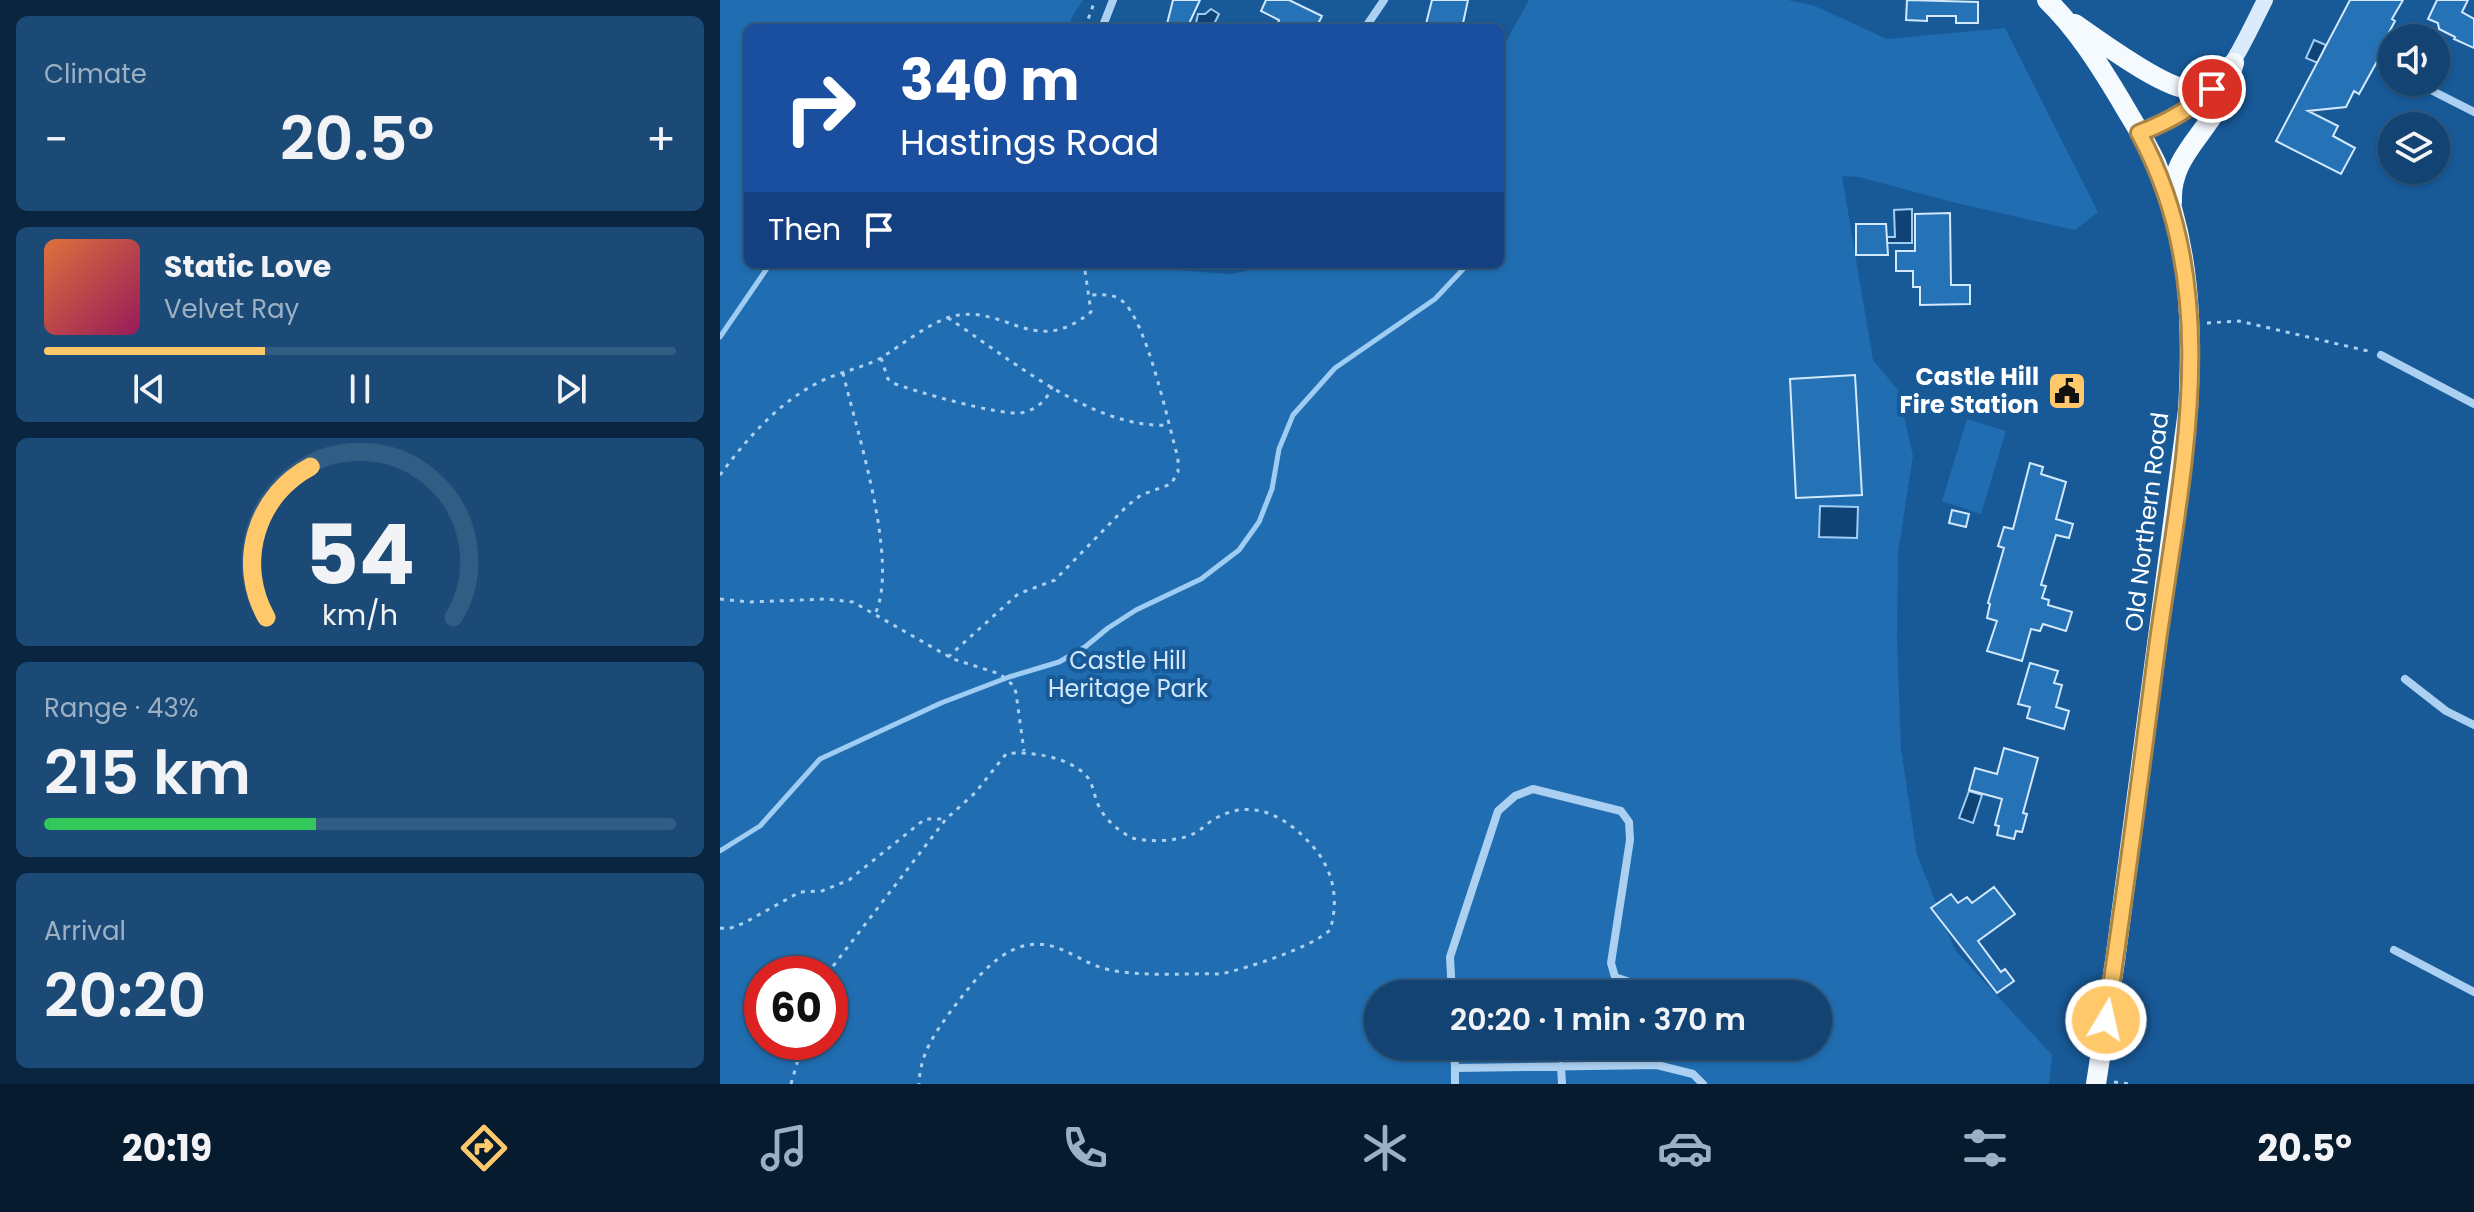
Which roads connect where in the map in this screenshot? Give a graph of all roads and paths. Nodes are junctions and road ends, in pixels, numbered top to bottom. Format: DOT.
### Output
graph roads {
  1 [pos="1095,0"];
  2 [pos="1113,0"];
  3 [pos="1384,0"];
  4 [pos="2047,0"];
  5 [pos="2265,0"];
  6 [pos="2065,17"];
  7 [pos="1086,24"];
  8 [pos="1104,24"];
  9 [pos="1368,24"];
  10 [pos="2234,63"];
  11 [pos="2443,96"];
  12 [pos="2474,112"];
  13 [pos="2139,133"];
  14 [pos="2172,210"];
  15 [pos="1085,268"];
  16 [pos="1090,295"];
  17 [pos="948,318"];
  18 [pos="2191,324"];
  19 [pos="2381,355"];
  20 [pos="881,358"];
  21 [pos="843,373"];
  22 [pos="1052,386"];
  23 [pos="2474,404"];
  24 [pos="1169,425"];
  25 [pos="720,475"];
  26 [pos="720,599"];
  27 [pos="875,614"];
  28 [pos="948,657"];
  29 [pos="2405,679"];
  30 [pos="2474,725"];
  31 [pos="1024,751"];
  32 [pos="946,819"];
  33 [pos="720,928"];
  34 [pos="2394,950"];
  35 [pos="839,956"];
  36 [pos="1451,980"];
  37 [pos="1624,980"];
  38 [pos="2474,992"];
  39 [pos="798,1060"];
  40 [pos="1455,1060"];
  41 [pos="1657,1060"];
  42 [pos="1657,1065"];
  43 [pos="1561,1066"];
  44 [pos="1455,1068"];
  45 [pos="791,1084"];
  46 [pos="919,1084"];
  47 [pos="1455,1084"];
  48 [pos="1562,1084"];
  49 [pos="1703,1084"];
  50 [pos="2096,1084"];
  1 -- 7 [label="path"];
  2 -- 8 [label="street"];
  3 -- 9 [label="street"];
  4 -- 6 [label="main road, Old Northern Road"];
  5 -- 10 [label="main road"];
  6 -- 10 [label="main road"];
  6 -- 13 [label="main road, Old Northern Road"];
  10 -- 13 [label="main road"];
  10 -- 14 [label="main road"];
  11 -- 12 [label="street"];
  13 -- 14 [label="main road, Old Northern Road"];
  14 -- 18 [label="main road, Old Northern Road"];
  15 -- 16 [label="path"];
  16 -- 17 [label="path"];
  16 -- 24 [label="path"];
  17 -- 20 [label="path"];
  17 -- 22 [label="path"];
  18 -- 19 [label="path"];
  18 -- 50 [label="main road, Old Northern Road"];
  19 -- 23 [label="street"];
  20 -- 21 [label="path"];
  20 -- 22 [label="path"];
  21 -- 25 [label="path"];
  21 -- 27 [label="path"];
  22 -- 24 [label="path"];
  24 -- 28 [label="path"];
  26 -- 27 [label="path"];
  27 -- 28 [label="path"];
  28 -- 31 [label="path"];
  29 -- 30 [label="street"];
  31 -- 32 [label="path"];
  31 -- 46 [label="path"];
  32 -- 33 [label="path"];
  32 -- 35 [label="path"];
  34 -- 38 [label="street"];
  36 -- 37 [label="street"];
  39 -- 45 [label="path"];
  40 -- 44 [label="street"];
  41 -- 42 [label="street"];
  42 -- 43 [label="street"];
  42 -- 49 [label="street"];
  43 -- 44 [label="street"];
  43 -- 48 [label="street"];
  44 -- 47 [label="street"];
}
